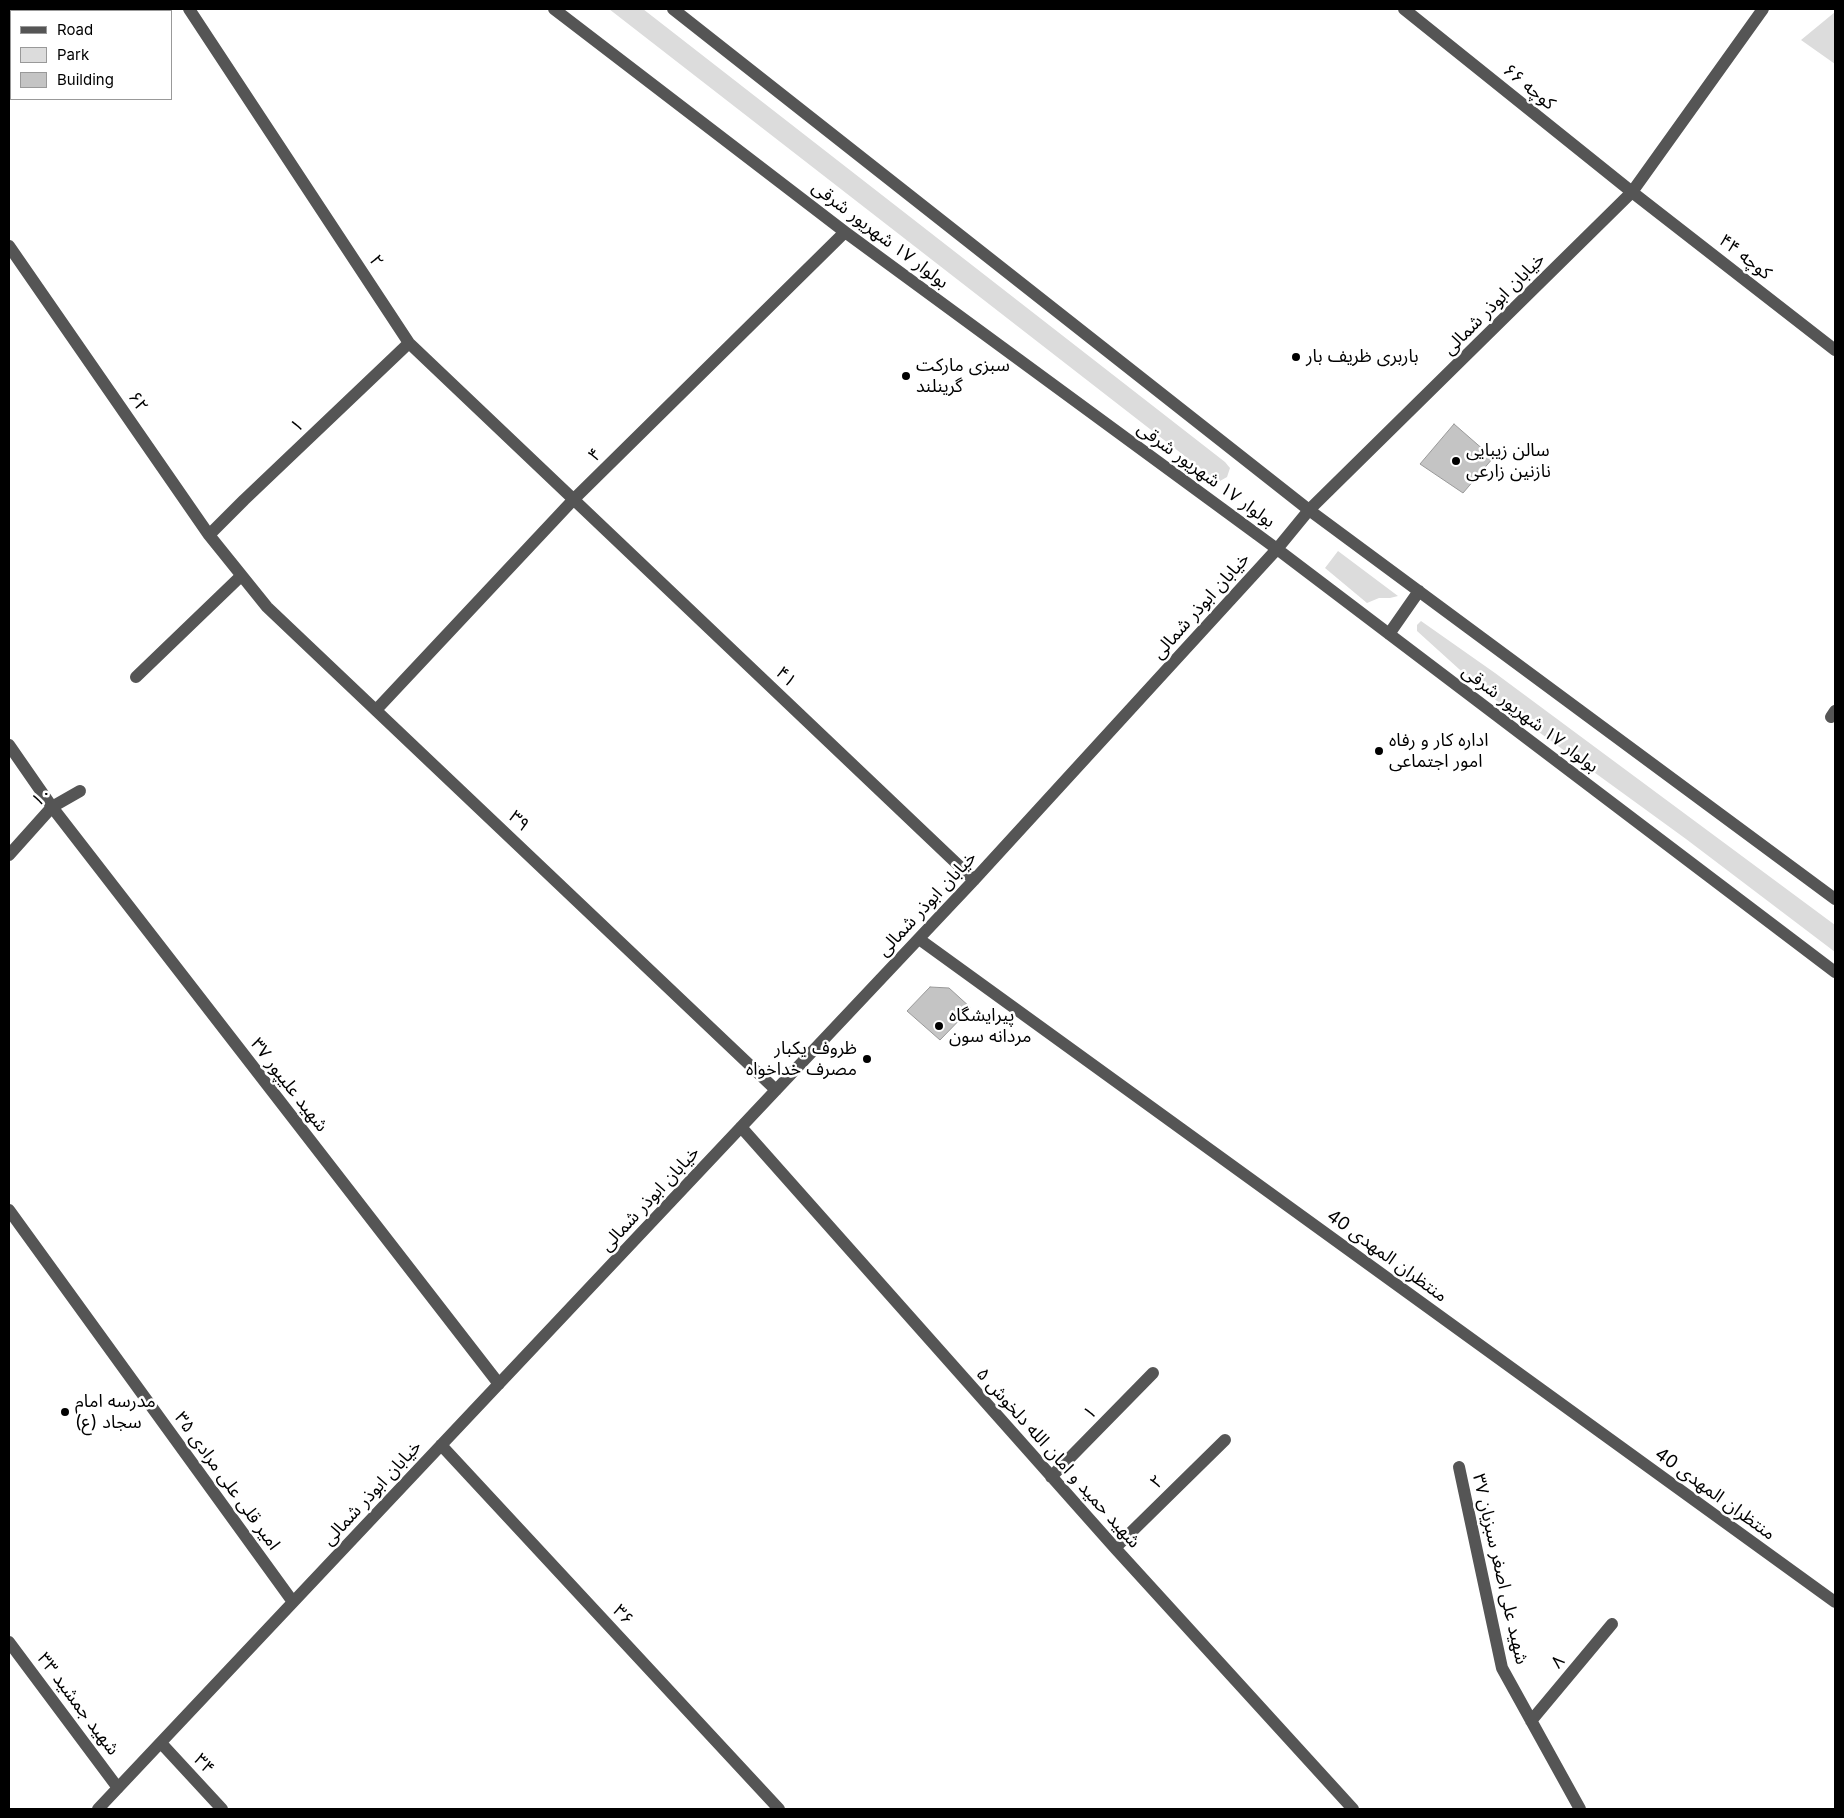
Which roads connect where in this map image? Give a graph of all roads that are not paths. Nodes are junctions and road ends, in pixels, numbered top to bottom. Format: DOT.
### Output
graph roads {
  1 [pos="189,9"];
  2 [pos="554,9"];
  3 [pos="673,9"];
  4 [pos="1404,9"];
  5 [pos="1764,9"];
  6 [pos="1632,192"];
  7 [pos="845,232"];
  8 [pos="9,246"];
  9 [pos="410,343"];
  10 [pos="1835,350"];
  11 [pos="574,500"];
  12 [pos="1309,510"];
  13 [pos="209,535"];
  14 [pos="1276,549"];
  15 [pos="241,576"];
  16 [pos="1419,591"];
  17 [pos="1389,634"];
  18 [pos="136,677"];
  19 [pos="376,710"];
  20 [pos="9,745"];
  21 [pos="80,791"];
  22 [pos="52,807"];
  23 [pos="9,855"];
  24 [pos="974,880"];
  25 [pos="1835,900"];
  26 [pos="919,939"];
  27 [pos="1835,972"];
  28 [pos="776,1090"];
  29 [pos="741,1127"];
  30 [pos="9,1210"];
  31 [pos="1153,1373"];
  32 [pos="499,1384"];
  33 [pos="1225,1440"];
  34 [pos="441,1445"];
  35 [pos="1459,1467"];
  36 [pos="1051,1477"];
  37 [pos="1114,1548"];
  38 [pos="293,1602"];
  39 [pos="1835,1602"];
  40 [pos="1612,1624"];
  41 [pos="9,1642"];
  42 [pos="1531,1721"];
  43 [pos="161,1743"];
  44 [pos="118,1788"];
  45 [pos="98,1809"];
  46 [pos="222,1809"];
  47 [pos="779,1809"];
  48 [pos="1353,1809"];
  49 [pos="1580,1809"];
  1 -- 9 [label="street, ۲"];
  2 -- 7 [label="street, بولوار ۱۷ شهریور شرقی"];
  3 -- 12 [label="street, بولوار ۱۷ شهریور شرقی"];
  4 -- 6 [label="street, کوچه ۶۶"];
  5 -- 6 [label="street, خیابان ابوذر شمالی"];
  6 -- 10 [label="street, کوچه ۴۴"];
  6 -- 12 [label="street, خیابان ابوذر شمالی"];
  7 -- 11 [label="street, ۴"];
  7 -- 14 [label="street, بولوار ۱۷ شهریور شرقی"];
  8 -- 13 [label="street, ۶۲"];
  9 -- 11 [label="street, ۲"];
  9 -- 13 [label="street, ۱"];
  11 -- 19 [label="street, ۴"];
  11 -- 24 [label="street, ۴۱"];
  12 -- 14 [label="street, خیابان ابوذر شمالی"];
  12 -- 16 [label="street, بولوار ۱۷ شهریور شرقی"];
  13 -- 15 [label="street, ۶۲"];
  14 -- 17 [label="street, بولوار ۱۷ شهریور شرقی"];
  14 -- 24 [label="street, خیابان ابوذر شمالی"];
  15 -- 18 [label="street"];
  15 -- 19 [label="street, ۳۹"];
  16 -- 17 [label="street"];
  16 -- 25 [label="street, بولوار ۱۷ شهریور شرقی"];
  17 -- 27 [label="street, بولوار ۱۷ شهریور شرقی"];
  19 -- 28 [label="street, ۳۹"];
  20 -- 22 [label="street, شهید علیپور ۳۷"];
  21 -- 22 [label="street, ۱۰"];
  22 -- 23 [label="street, ۱۰"];
  22 -- 32 [label="street, شهید علیپور ۳۷"];
  24 -- 26 [label="street, خیابان ابوذر شمالی"];
  26 -- 28 [label="street, خیابان ابوذر شمالی"];
  26 -- 39 [label="street, منتظران المهدی 40"];
  28 -- 29 [label="street, خیابان ابوذر شمالی"];
  29 -- 32 [label="street, خیابان ابوذر شمالی"];
  29 -- 36 [label="street, شهید حمید و امان الله دلخوش ۵"];
  30 -- 38 [label="street, امیر قلی علی مرادی ۳۵"];
  31 -- 36 [label="street, ۱"];
  32 -- 34 [label="street, خیابان ابوذر شمالی"];
  33 -- 37 [label="street, ۲"];
  34 -- 38 [label="street, خیابان ابوذر شمالی"];
  34 -- 47 [label="street, ۳۶"];
  35 -- 42 [label="street, شهید علی اصغر سبزیان ۳۷"];
  36 -- 37 [label="street, شهید حمید و امان الله دلخوش ۵"];
  37 -- 48 [label="street, شهید حمید و امان الله دلخوش ۵"];
  38 -- 43 [label="street, خیابان ابوذر شمالی"];
  40 -- 42 [label="street, ۸"];
  41 -- 44 [label="street, شهید جمشید ۳۳"];
  42 -- 49 [label="street, شهید علی اصغر سبزیان ۳۷"];
  43 -- 44 [label="street, خیابان ابوذر شمالی"];
  43 -- 46 [label="street, ۳۴"];
  44 -- 45 [label="street, خیابان ابوذر شمالی"];
}
